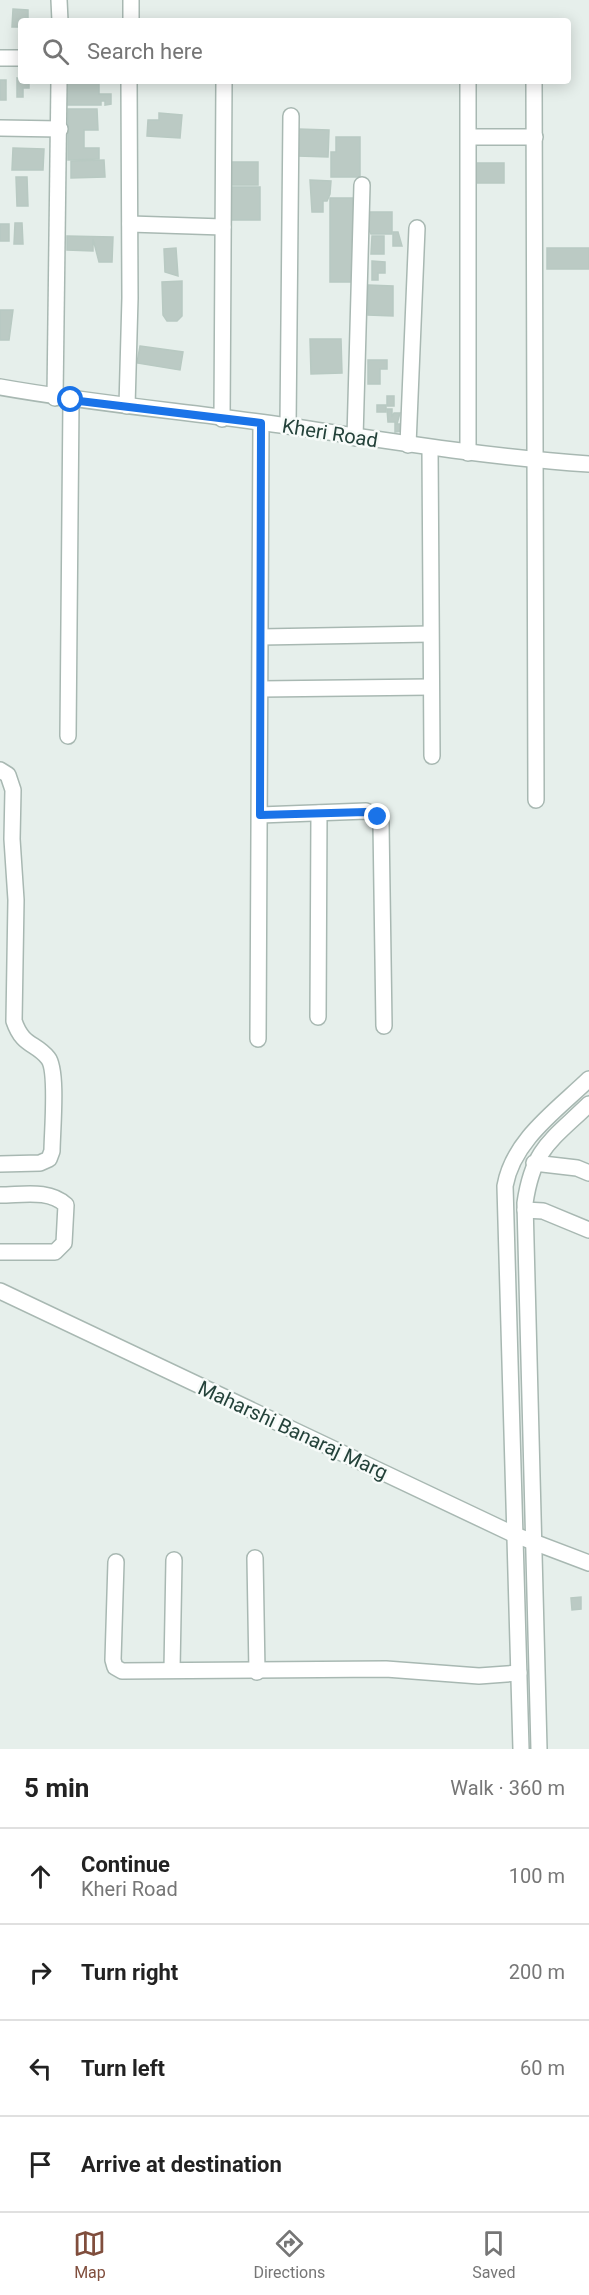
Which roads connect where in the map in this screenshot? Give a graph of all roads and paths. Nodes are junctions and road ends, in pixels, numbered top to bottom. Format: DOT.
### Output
graph roads {
  1 [pos="59,0"];
  2 [pos="131,0"];
  3 [pos="60,18"];
  4 [pos="131,18"];
  5 [pos="0,58"];
  6 [pos="18,58"];
  7 [pos="59,84"];
  8 [pos="129,84"];
  9 [pos="224,84"];
  10 [pos="468,84"];
  11 [pos="534,84"];
  12 [pos="291,116"];
  13 [pos="0,128"];
  14 [pos="60,129"];
  15 [pos="468,137"];
  16 [pos="535,137"];
  17 [pos="362,185"];
  18 [pos="130,224"];
  19 [pos="223,226"];
  20 [pos="417,228"];
  21 [pos="0,387"];
  22 [pos="55,398"];
  23 [pos="71,400"];
  24 [pos="127,406"];
  25 [pos="222,418"];
  26 [pos="261,423"];
  27 [pos="288,426"];
  28 [pos="355,438"];
  29 [pos="408,445"];
  30 [pos="430,448"];
  31 [pos="468,453"];
  32 [pos="535,460"];
  33 [pos="589,464"];
  34 [pos="430,634"];
  35 [pos="261,637"];
  36 [pos="430,687"];
  37 [pos="261,689"];
  38 [pos="68,736"];
  39 [pos="432,756"];
  40 [pos="0,770"];
  41 [pos="536,800"];
  42 [pos="319,813"];
  43 [pos="260,815"];
  44 [pos="318,1017"];
  45 [pos="384,1026"];
  46 [pos="258,1039"];
  47 [pos="589,1079"];
  48 [pos="588,1106"];
  49 [pos="534,1163"];
  50 [pos="0,1164"];
  51 [pos="589,1173"];
  52 [pos="0,1195"];
  53 [pos="525,1210"];
  54 [pos="589,1230"];
  55 [pos="0,1252"];
  56 [pos="0,1290"];
  57 [pos="515,1534"];
  58 [pos="533,1541"];
  59 [pos="255,1558"];
  60 [pos="174,1560"];
  61 [pos="116,1562"];
  62 [pos="589,1563"];
  63 [pos="172,1669"];
  64 [pos="257,1672"];
  65 [pos="519,1673"];
  66 [pos="522,1749"];
  67 [pos="539,1749"];
  1 -- 3 [label="street"];
  2 -- 4 [label="street"];
  5 -- 6 [label="street"];
  7 -- 14 [label="street"];
  8 -- 18 [label="street"];
  9 -- 19 [label="street"];
  10 -- 15 [label="street"];
  11 -- 16 [label="street"];
  12 -- 27 [label="street"];
  13 -- 14 [label="street"];
  14 -- 22 [label="street"];
  15 -- 16 [label="street"];
  15 -- 31 [label="street"];
  16 -- 32 [label="street"];
  17 -- 28 [label="street"];
  18 -- 19 [label="street"];
  18 -- 24 [label="street"];
  19 -- 25 [label="street"];
  20 -- 29 [label="street"];
  21 -- 22 [label="street, Kheri Road"];
  22 -- 23 [label="street, Kheri Road"];
  23 -- 24 [label="street, Kheri Road"];
  23 -- 38 [label="street"];
  24 -- 25 [label="street, Kheri Road"];
  25 -- 26 [label="street, Kheri Road"];
  26 -- 27 [label="street, Kheri Road"];
  26 -- 35 [label="street"];
  27 -- 28 [label="street, Kheri Road"];
  28 -- 29 [label="street, Kheri Road"];
  29 -- 30 [label="street, Kheri Road"];
  30 -- 31 [label="street, Kheri Road"];
  30 -- 34 [label="street"];
  31 -- 32 [label="street, Kheri Road"];
  32 -- 33 [label="street, Kheri Road"];
  32 -- 41 [label="street"];
  34 -- 35 [label="street"];
  34 -- 36 [label="street"];
  35 -- 37 [label="street"];
  36 -- 37 [label="street"];
  36 -- 39 [label="street"];
  37 -- 43 [label="street"];
  40 -- 50 [label="street"];
  42 -- 43 [label="street"];
  42 -- 44 [label="street"];
  42 -- 45 [label="street"];
  43 -- 46 [label="street"];
  47 -- 57 [label="street"];
  48 -- 49 [label="street"];
  49 -- 51 [label="street"];
  49 -- 53 [label="street"];
  52 -- 55 [label="street"];
  53 -- 54 [label="street"];
  53 -- 58 [label="street"];
  56 -- 57 [label="street, Maharshi Banaraj Marg"];
  57 -- 58 [label="street, Maharshi Banaraj Marg"];
  57 -- 65 [label="street"];
  58 -- 62 [label="street, Maharshi Banaraj Marg"];
  58 -- 67 [label="street"];
  59 -- 64 [label="street"];
  60 -- 63 [label="street"];
  61 -- 63 [label="street"];
  63 -- 64 [label="street"];
  64 -- 65 [label="street"];
  65 -- 66 [label="street"];
}
